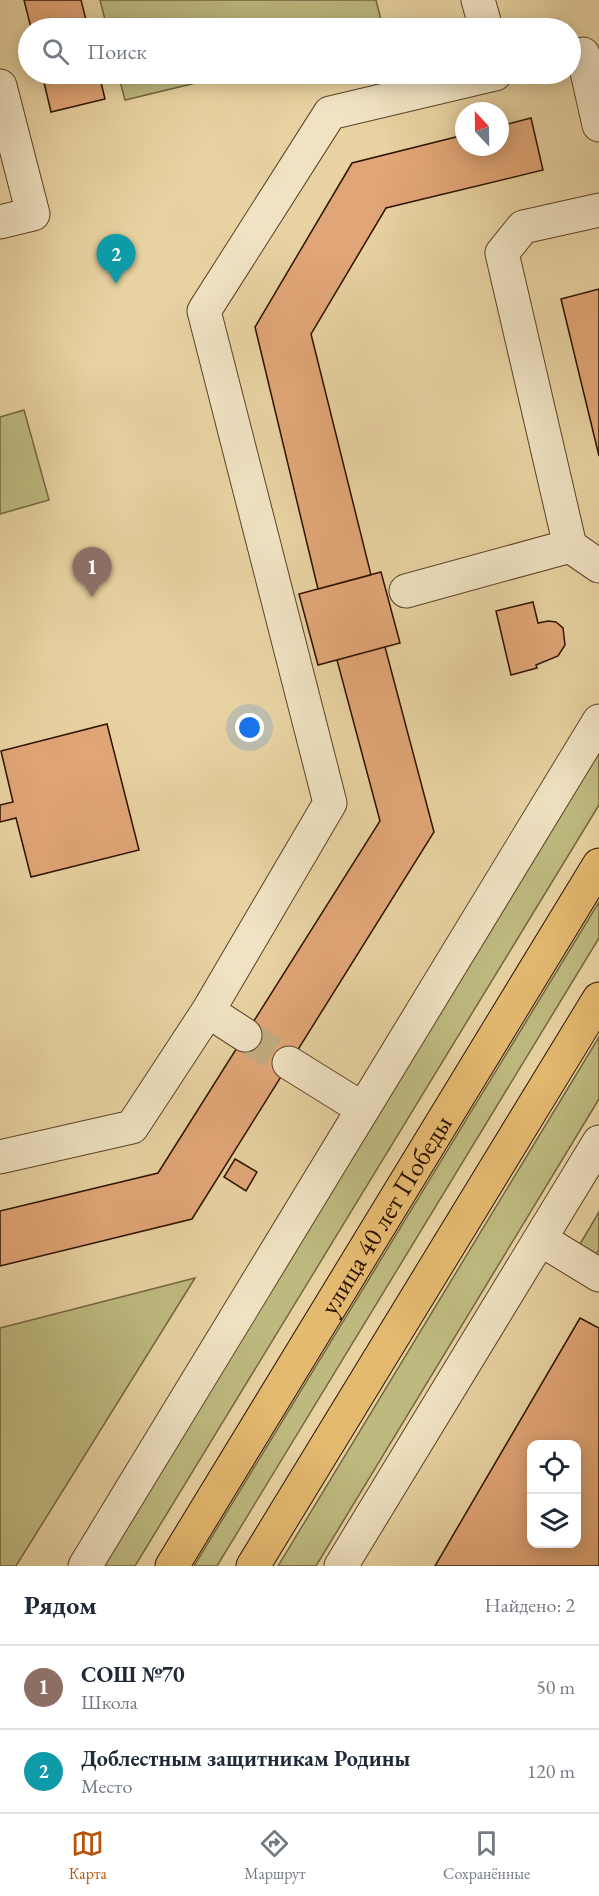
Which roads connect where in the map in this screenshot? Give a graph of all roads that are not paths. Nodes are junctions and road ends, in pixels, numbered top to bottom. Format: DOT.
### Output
graph roads {
  1 [pos="478,0"];
  2 [pos="483,18"];
  3 [pos="581,54"];
  4 [pos="453,84"];
  5 [pos="0,86"];
  6 [pos="599,125"];
  7 [pos="599,210"];
  8 [pos="0,222"];
  9 [pos="570,546"];
  10 [pos="599,566"];
  11 [pos="406,591"];
  12 [pos="599,721"];
  13 [pos="599,865"];
  14 [pos="599,999"];
  15 [pos="208,1011"];
  16 [pos="245,1035"];
  17 [pos="289,1063"];
  18 [pos="363,1109"];
  19 [pos="599,1142"];
  20 [pos="0,1157"];
  21 [pos="540,1239"];
  22 [pos="599,1275"];
  23 [pos="85,1566"];
  24 [pos="172,1566"];
  25 [pos="253,1566"];
  26 [pos="341,1566"];
  1 -- 2 [label="street"];
  3 -- 6 [label="street"];
  4 -- 15 [label="street"];
  5 -- 8 [label="street"];
  7 -- 9 [label="street"];
  9 -- 10 [label="street"];
  9 -- 11 [label="street"];
  12 -- 18 [label="street"];
  13 -- 24 [label="main road, улица 40 лет Победы"];
  14 -- 25 [label="main road"];
  15 -- 16 [label="street"];
  15 -- 20 [label="street"];
  17 -- 18 [label="street"];
  18 -- 23 [label="street"];
  19 -- 21 [label="street"];
  21 -- 22 [label="street"];
  21 -- 26 [label="street"];
}
